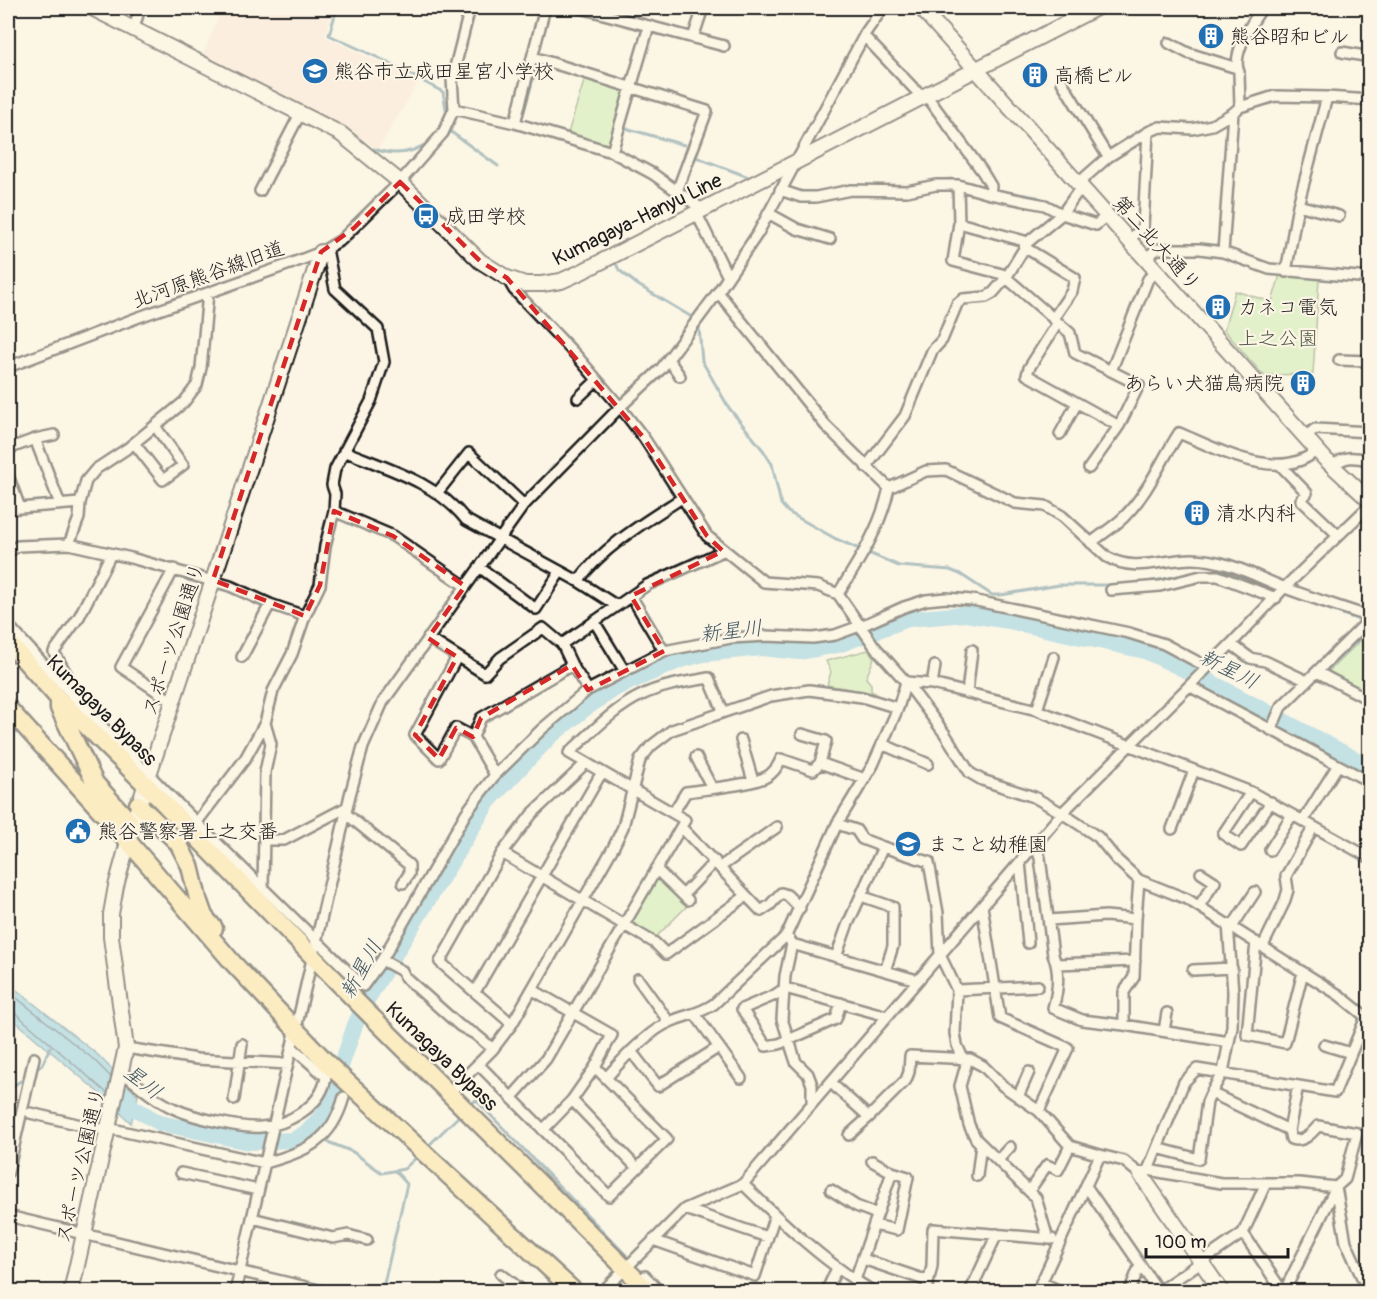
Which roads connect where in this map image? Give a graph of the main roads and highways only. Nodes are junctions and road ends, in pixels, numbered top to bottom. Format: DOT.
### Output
graph roads {
  1 [pos="8,642"];
  2 [pos="59,691"];
  3 [pos="8,708"];
  4 [pos="138,804"];
  5 [pos="133,825"];
  6 [pos="241,971"];
  7 [pos="575,1292"];
  8 [pos="649,1292"];
  1 -- 2 [label="highway, Kumagaya Bypass"];
  2 -- 5 [label="highway"];
  2 -- 8 [label="highway, Kumagaya Bypass"];
  3 -- 6 [label="highway"];
  4 -- 6 [label="highway"];
  6 -- 7 [label="highway"];
}
